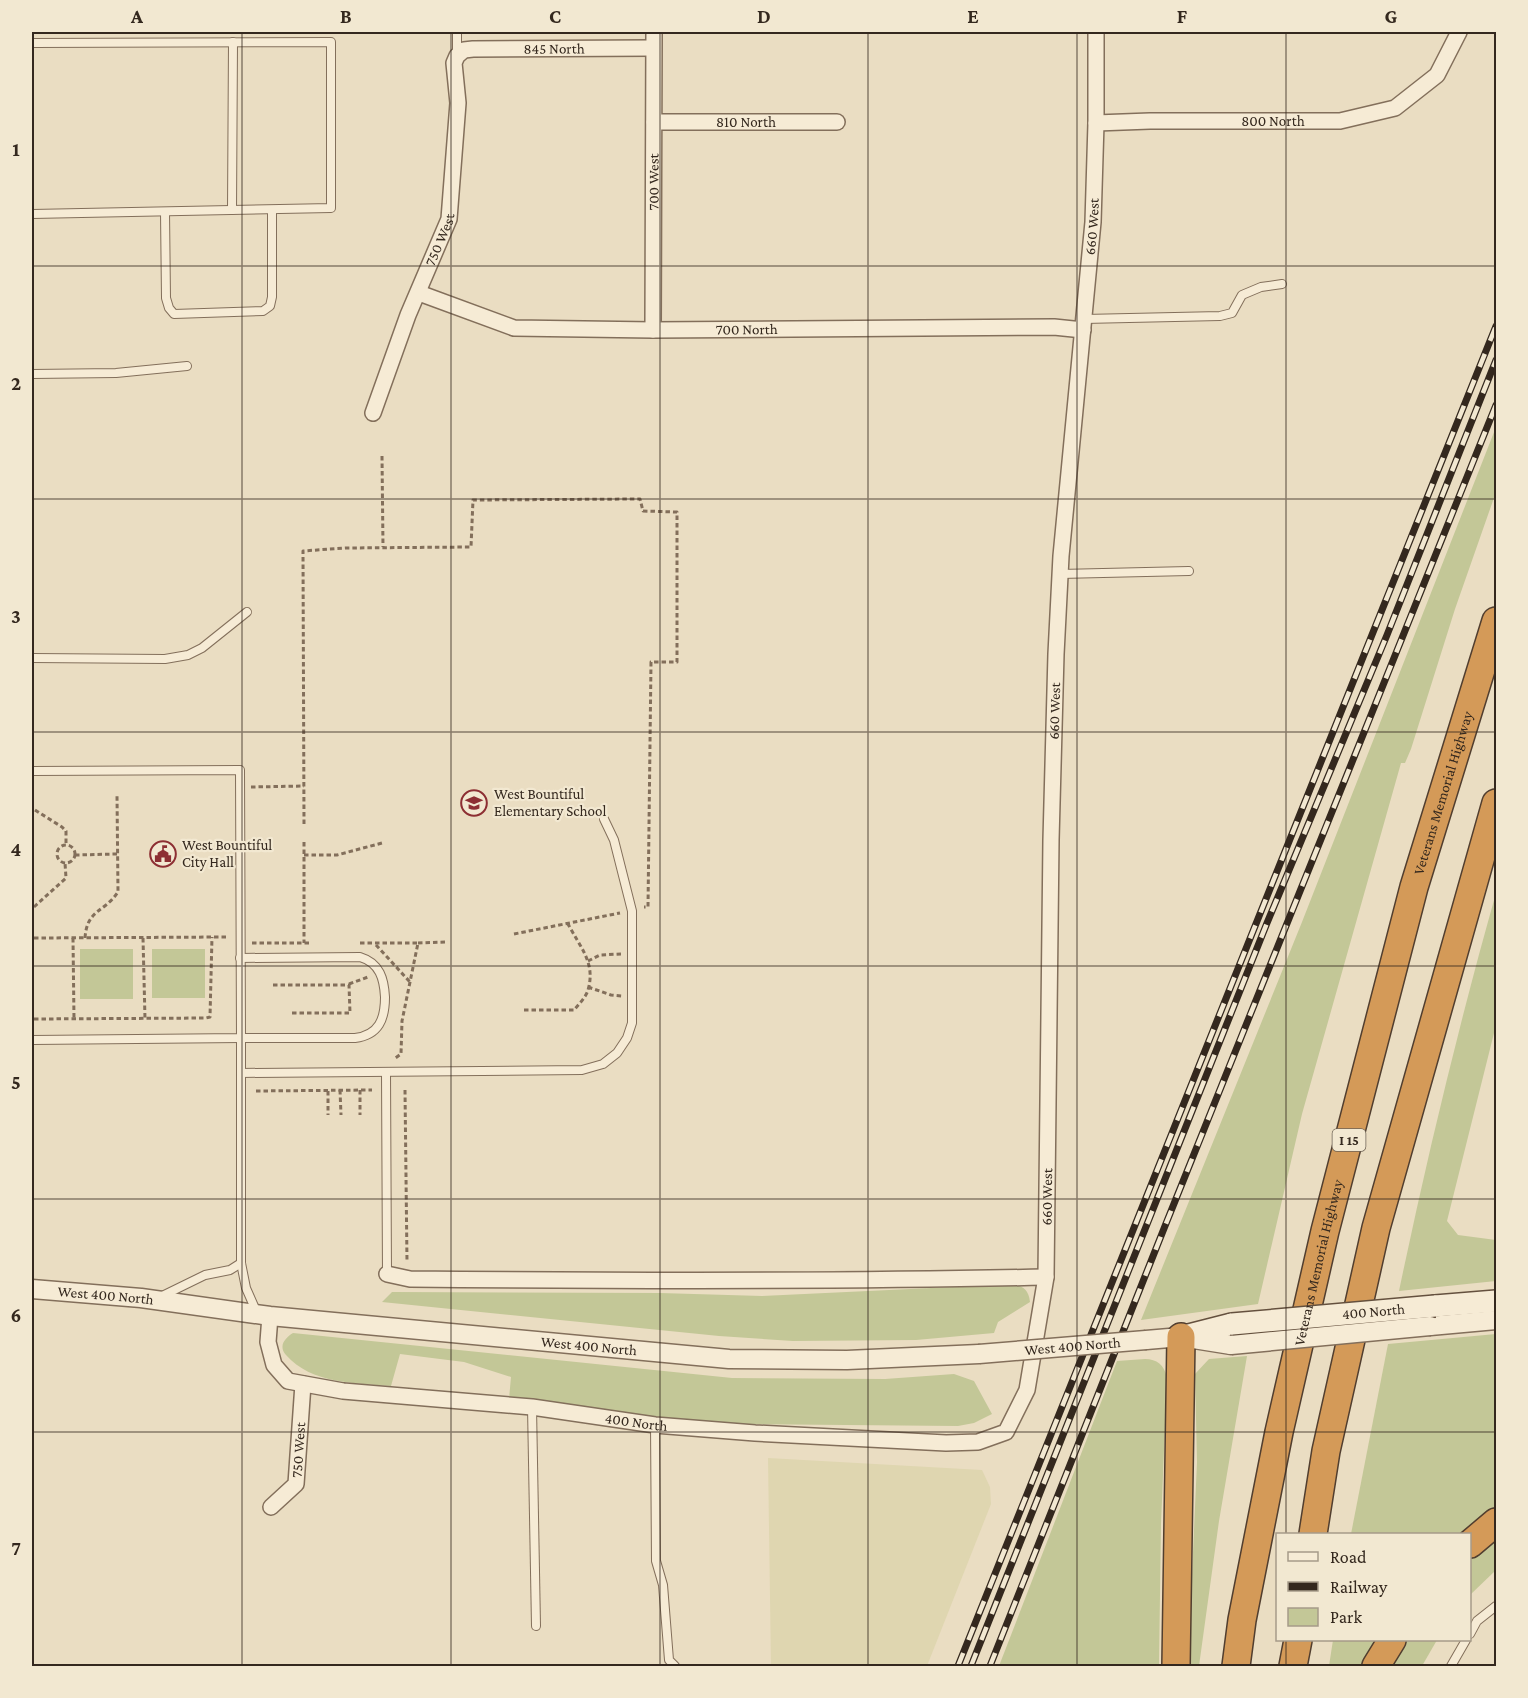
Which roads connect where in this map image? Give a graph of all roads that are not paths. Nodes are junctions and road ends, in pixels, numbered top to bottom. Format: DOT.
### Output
graph roads {
  1 [pos="457,32"];
  2 [pos="654,32"];
  3 [pos="1096,32"];
  4 [pos="1459,32"];
  5 [pos="233,42"];
  6 [pos="32,43"];
  7 [pos="653,48"];
  8 [pos="457,56"];
  9 [pos="654,122"];
  10 [pos="837,122"];
  11 [pos="1096,123"];
  12 [pos="232,210"];
  13 [pos="272,210"];
  14 [pos="165,212"];
  15 [pos="32,214"];
  16 [pos="1282,284"];
  17 [pos="419,293"];
  18 [pos="1084,325"];
  19 [pos="653,330"];
  20 [pos="187,366"];
  21 [pos="32,374"];
  22 [pos="373,412"];
  23 [pos="1189,571"];
  24 [pos="1060,574"];
  25 [pos="247,612"];
  26 [pos="1497,621"];
  27 [pos="32,658"];
  28 [pos="32,771"];
  29 [pos="1497,803"];
  30 [pos="604,819"];
  31 [pos="240,958"];
  32 [pos="241,1038"];
  33 [pos="32,1040"];
  34 [pos="241,1073"];
  35 [pos="386,1073"];
  36 [pos="241,1263"];
  37 [pos="387,1274"];
  38 [pos="1046,1277"];
  39 [pos="32,1289"];
  40 [pos="154,1300"];
  41 [pos="1497,1301"];
  42 [pos="264,1316"];
  43 [pos="1432,1316"];
  44 [pos="1497,1320"];
  45 [pos="1181,1337"];
  46 [pos="1146,1340"];
  47 [pos="303,1384"];
  48 [pos="1027,1390"];
  49 [pos="532,1407"];
  50 [pos="655,1425"];
  51 [pos="271,1507"];
  52 [pos="1497,1522"];
  53 [pos="1313,1533"];
  54 [pos="1471,1543"];
  55 [pos="1497,1606"];
  56 [pos="536,1626"];
  57 [pos="1471,1632"];
  58 [pos="1298,1641"];
  59 [pos="1391,1641"];
  60 [pos="1465,1641"];
  61 [pos="675,1666"];
  62 [pos="1176,1666"];
  63 [pos="1236,1666"];
  64 [pos="1293,1666"];
  65 [pos="1376,1666"];
  66 [pos="1451,1666"];
  1 -- 8 [label="lane"];
  2 -- 7 [label="street, 700 West"];
  3 -- 11 [label="street, 660 West"];
  4 -- 11 [label="street, 800 North"];
  5 -- 6 [label="lane"];
  5 -- 12 [label="lane"];
  5 -- 13 [label="lane"];
  7 -- 8 [label="street, 845 North"];
  7 -- 9 [label="street, 700 West"];
  8 -- 17 [label="street, 750 West"];
  9 -- 10 [label="street, 810 North"];
  9 -- 19 [label="street, 700 West"];
  11 -- 18 [label="street, 660 West"];
  12 -- 13 [label="lane"];
  12 -- 14 [label="lane"];
  13 -- 14 [label="lane"];
  14 -- 15 [label="lane"];
  16 -- 18 [label="lane"];
  17 -- 19 [label="street, 700 North"];
  17 -- 22 [label="street, 750 West"];
  18 -- 19 [label="street, 700 North"];
  18 -- 24 [label="street, 660 West"];
  20 -- 21 [label="lane"];
  23 -- 24 [label="lane"];
  24 -- 38 [label="street, 660 West"];
  25 -- 27 [label="lane"];
  26 -- 63 [label="highway, Veterans Memorial Highway / I 15"];
  28 -- 31 [label="lane"];
  29 -- 53 [label="highway"];
  30 -- 35 [label="lane"];
  31 -- 32 [label="lane"];
  31 -- 32 [label="lane"];
  32 -- 33 [label="lane"];
  32 -- 34 [label="lane"];
  34 -- 35 [label="lane"];
  34 -- 36 [label="lane"];
  35 -- 37 [label="lane"];
  36 -- 40 [label="lane"];
  36 -- 42 [label="lane"];
  37 -- 38 [label="street"];
  38 -- 48 [label="street, 660 West"];
  39 -- 40 [label="street, West 400 North"];
  40 -- 42 [label="street, West 400 North"];
  41 -- 43 [label="main road, 400 North"];
  42 -- 46 [label="street, West 400 North, bridge"];
  42 -- 47 [label="street, 400 North"];
  43 -- 44 [label="street, 400 North"];
  43 -- 45 [label="main road, 400 North, bridge"];
  45 -- 46 [label="street, 400 North"];
  45 -- 62 [label="highway"];
  47 -- 49 [label="street, 400 North"];
  47 -- 51 [label="street, 750 West"];
  48 -- 50 [label="street, 400 North"];
  49 -- 50 [label="street, 400 North"];
  49 -- 56 [label="lane"];
  50 -- 61 [label="lane"];
  52 -- 54 [label="highway"];
  55 -- 57 [label="lane"];
  58 -- 64 [label="highway"];
  59 -- 65 [label="highway"];
  60 -- 66 [label="lane"];
}
